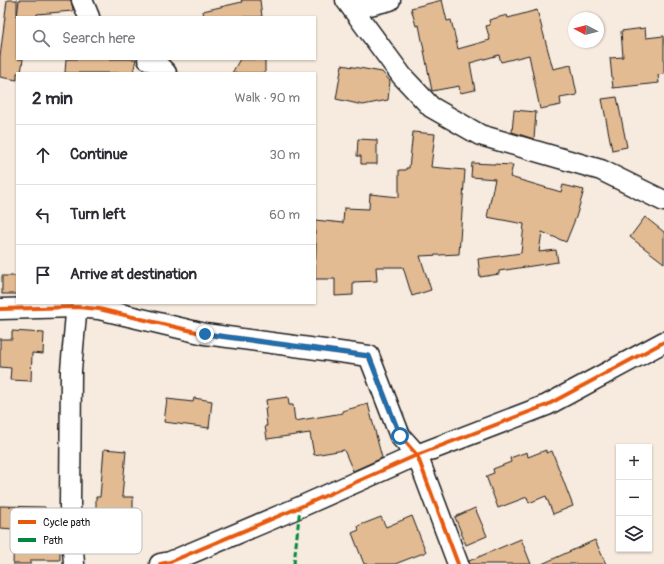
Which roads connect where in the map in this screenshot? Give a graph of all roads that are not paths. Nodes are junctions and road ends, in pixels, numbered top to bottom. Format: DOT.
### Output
graph roads {
  1 [pos="82,0"];
  2 [pos="390,0"];
  3 [pos="349,4"];
  4 [pos="89,16"];
  5 [pos="150,60"];
  6 [pos="165,72"];
  7 [pos="664,201"];
  8 [pos="77,305"];
  9 [pos="0,309"];
  10 [pos="664,342"];
  11 [pos="418,455"];
  12 [pos="70,508"];
  13 [pos="73,554"];
  14 [pos="74,564"];
  15 [pos="160,564"];
  16 [pos="458,564"];
  1 -- 4 [label="street"];
  2 -- 3 [label="street"];
  3 -- 7 [label="street"];
  5 -- 6 [label="street"];
  8 -- 9 [label="street"];
  8 -- 11 [label="street"];
  8 -- 12 [label="street"];
  10 -- 11 [label="street"];
  11 -- 15 [label="street"];
  11 -- 16 [label="street"];
  13 -- 14 [label="street"];
}
